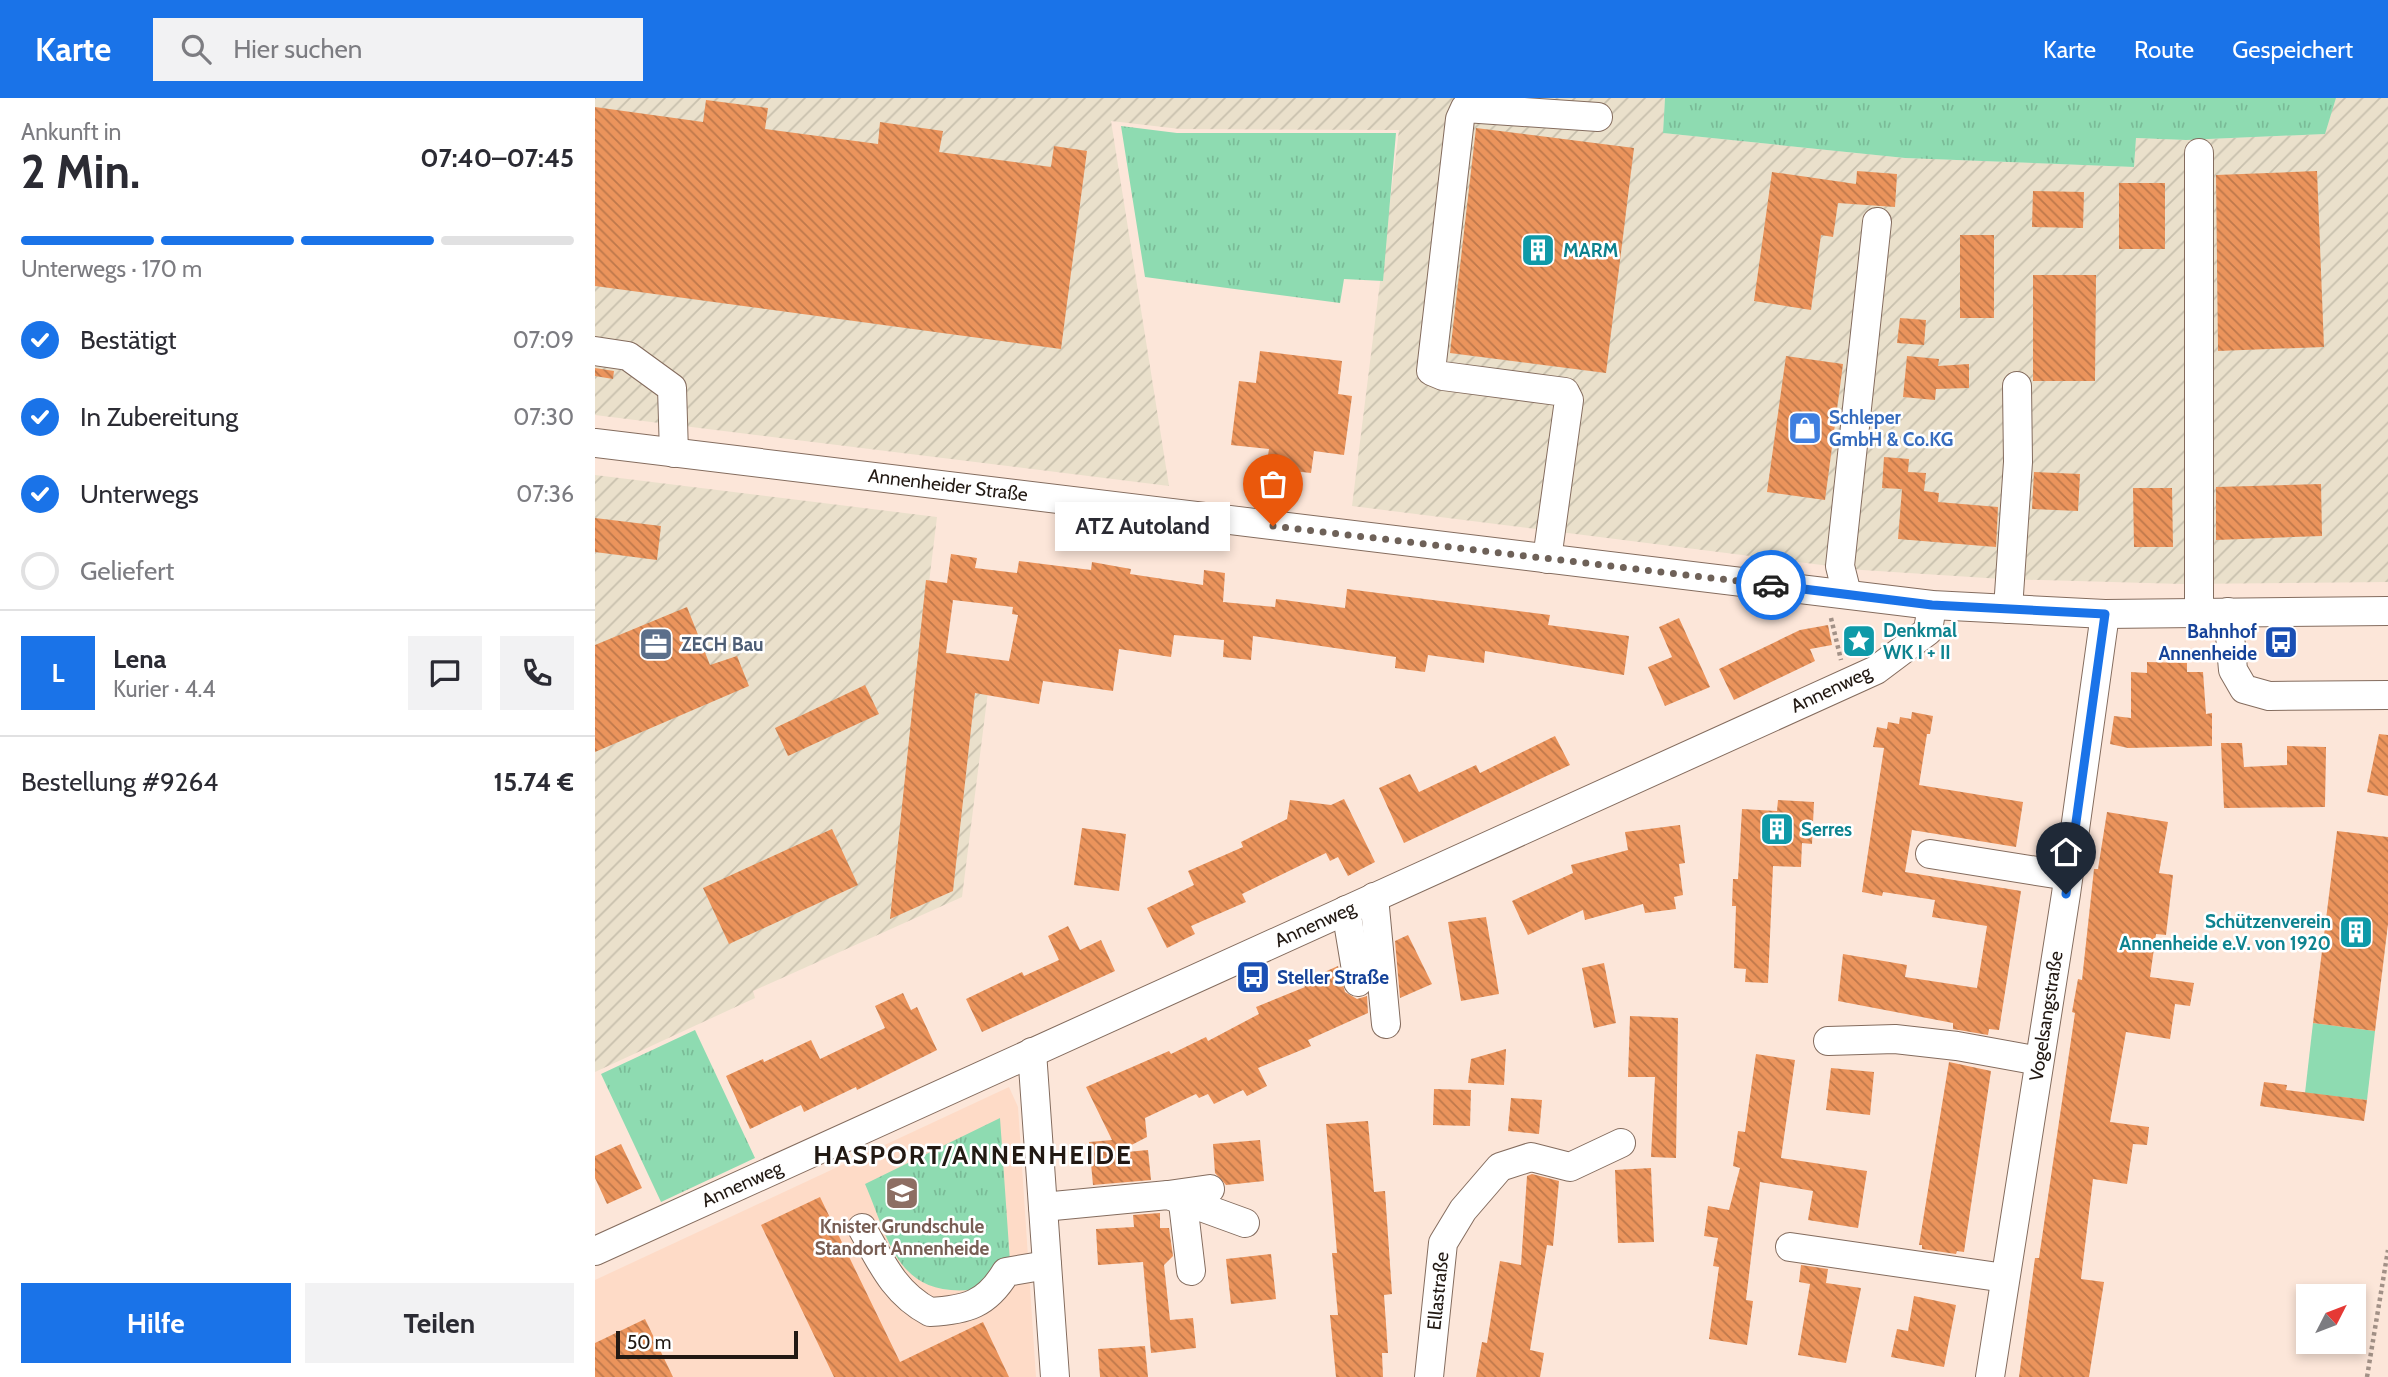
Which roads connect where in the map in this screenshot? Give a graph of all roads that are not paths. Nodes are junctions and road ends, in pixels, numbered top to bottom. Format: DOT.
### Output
graph roads {
  1 [pos="1598,117"];
  2 [pos="2199,153"];
  3 [pos="1877,222"];
  4 [pos="595,351"];
  5 [pos="595,367"];
  6 [pos="650,372"];
  7 [pos="2017,386"];
  8 [pos="595,443"];
  9 [pos="674,453"];
  10 [pos="1547,559"];
  11 [pos="1841,593"];
  12 [pos="1932,605"];
  13 [pos="2008,609"];
  14 [pos="2388,611"];
  15 [pos="2199,612"];
  16 [pos="2228,612"];
  17 [pos="2105,614"];
  18 [pos="2388,695"];
  19 [pos="1930,854"];
  20 [pos="2068,876"];
  21 [pos="1374,897"];
  22 [pos="1346,909"];
  23 [pos="1358,982"];
  24 [pos="1386,1024"];
  25 [pos="1828,1041"];
  26 [pos="1032,1052"];
  27 [pos="2039,1061"];
  28 [pos="1621,1143"];
  29 [pos="1210,1189"];
  30 [pos="1176,1199"];
  31 [pos="1043,1207"];
  32 [pos="1245,1223"];
  33 [pos="862,1228"];
  34 [pos="1790,1247"];
  35 [pos="595,1251"];
  36 [pos="1047,1265"];
  37 [pos="1191,1271"];
  38 [pos="2005,1278"];
  39 [pos="1055,1377"];
  40 [pos="1429,1377"];
  41 [pos="1990,1377"];
  1 -- 10 [label="street"];
  2 -- 15 [label="street"];
  3 -- 11 [label="street"];
  4 -- 6 [label="street"];
  5 -- 6 [label="street"];
  6 -- 9 [label="street"];
  7 -- 13 [label="street"];
  8 -- 9 [label="street, Annenheider Straße"];
  9 -- 10 [label="street, Annenheider Straße"];
  10 -- 11 [label="street, Annenheider Straße"];
  11 -- 12 [label="street, Annenheider Straße"];
  12 -- 13 [label="street, Annenheider Straße"];
  12 -- 21 [label="street, Annenweg"];
  13 -- 17 [label="street, Annenheider Straße"];
  14 -- 16 [label="street, Annenheider Straße"];
  15 -- 16 [label="street, Annenheider Straße"];
  15 -- 17 [label="street, Annenheider Straße"];
  16 -- 18 [label="street"];
  17 -- 20 [label="street, Vogelsangstraße"];
  19 -- 20 [label="street"];
  20 -- 27 [label="street, Vogelsangstraße"];
  21 -- 22 [label="street, Annenweg"];
  21 -- 24 [label="street"];
  22 -- 23 [label="street"];
  22 -- 26 [label="street, Annenweg"];
  25 -- 27 [label="street"];
  26 -- 31 [label="street"];
  26 -- 35 [label="street, Annenweg"];
  27 -- 38 [label="street, Vogelsangstraße"];
  28 -- 40 [label="street, Ellastraße"];
  29 -- 30 [label="street"];
  30 -- 31 [label="street"];
  30 -- 32 [label="street"];
  30 -- 37 [label="street"];
  31 -- 36 [label="street"];
  33 -- 36 [label="street"];
  34 -- 38 [label="street"];
  36 -- 39 [label="street"];
  38 -- 41 [label="street, Vogelsangstraße"];
}
